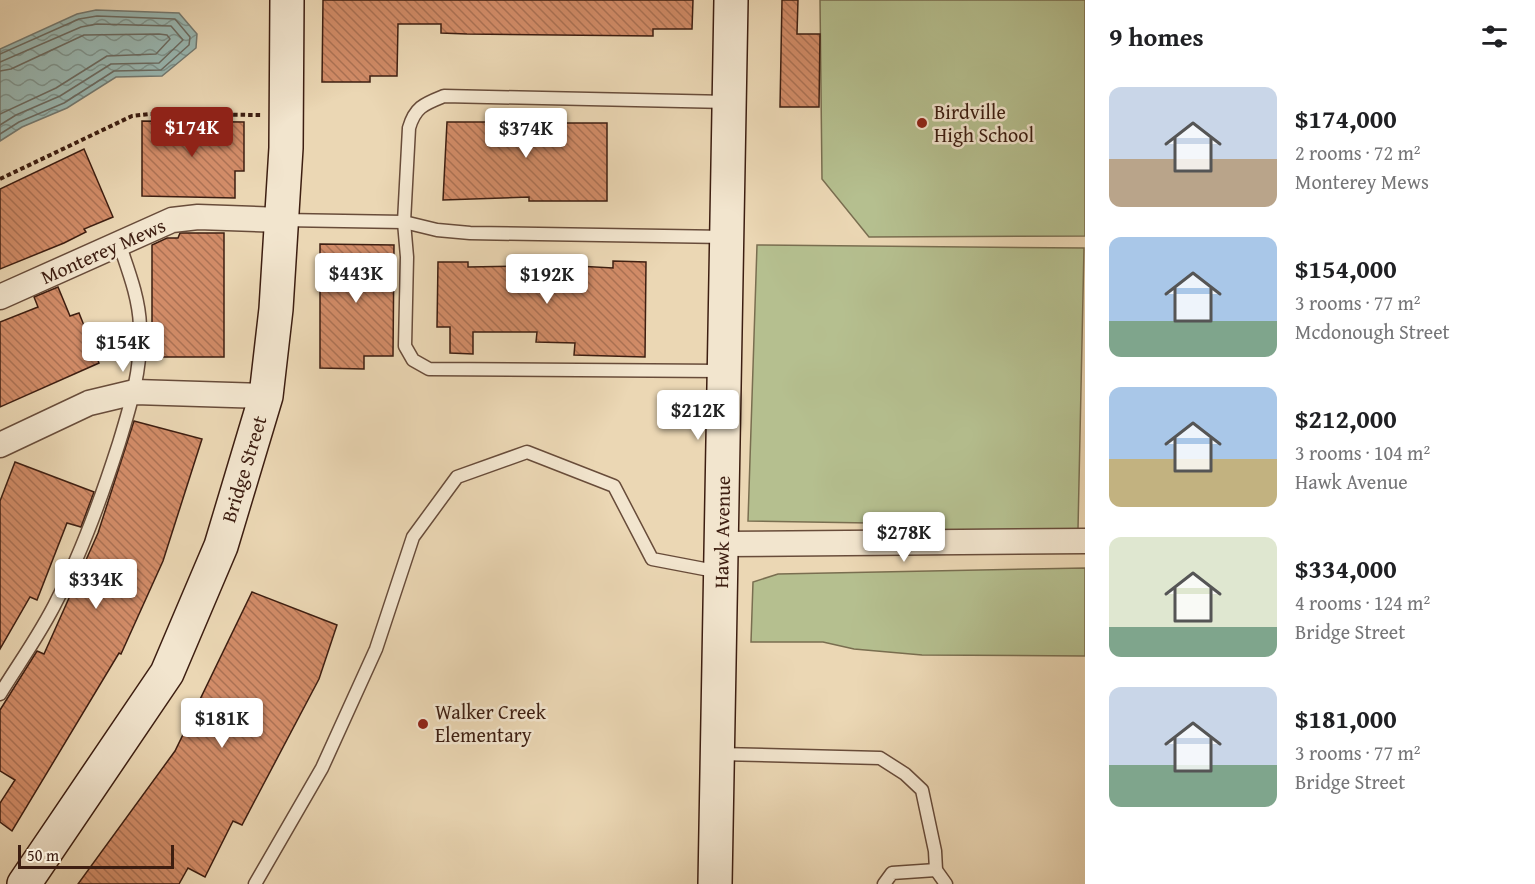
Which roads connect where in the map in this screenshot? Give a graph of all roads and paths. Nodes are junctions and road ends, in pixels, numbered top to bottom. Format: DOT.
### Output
graph roads {
  1 [pos="287,0"];
  2 [pos="731,0"];
  3 [pos="729,102"];
  4 [pos="261,103"];
  5 [pos="0,179"];
  6 [pos="281,220"];
  7 [pos="404,222"];
  8 [pos="727,237"];
  9 [pos="119,243"];
  10 [pos="0,297"];
  11 [pos="725,371"];
  12 [pos="135,392"];
  13 [pos="266,396"];
  14 [pos="0,445"];
  15 [pos="1085,541"];
  16 [pos="722,558"];
  17 [pos="0,694"];
  18 [pos="718,753"];
  19 [pos="936,870"];
  20 [pos="24,884"];
  21 [pos="255,884"];
  22 [pos="715,884"];
  23 [pos="884,884"];
  24 [pos="946,884"];
  1 -- 6 [label="street, Bridge Street"];
  2 -- 3 [label="street, Hawk Avenue"];
  3 -- 7 [label="lane"];
  3 -- 8 [label="street, Hawk Avenue"];
  4 -- 5 [label="path"];
  6 -- 7 [label="lane"];
  6 -- 9 [label="street, Monterey Mews"];
  6 -- 13 [label="street, Bridge Street"];
  7 -- 8 [label="lane"];
  7 -- 11 [label="lane"];
  8 -- 11 [label="street, Hawk Avenue"];
  9 -- 10 [label="street, Monterey Mews"];
  9 -- 12 [label="lane"];
  11 -- 16 [label="street, Hawk Avenue"];
  12 -- 13 [label="street"];
  12 -- 14 [label="street"];
  12 -- 17 [label="lane"];
  13 -- 20 [label="street, Bridge Street"];
  15 -- 16 [label="street"];
  16 -- 18 [label="street, Hawk Avenue"];
  16 -- 21 [label="lane"];
  18 -- 19 [label="lane"];
  18 -- 22 [label="street, Hawk Avenue"];
  19 -- 23 [label="lane"];
  19 -- 24 [label="lane"];
}
